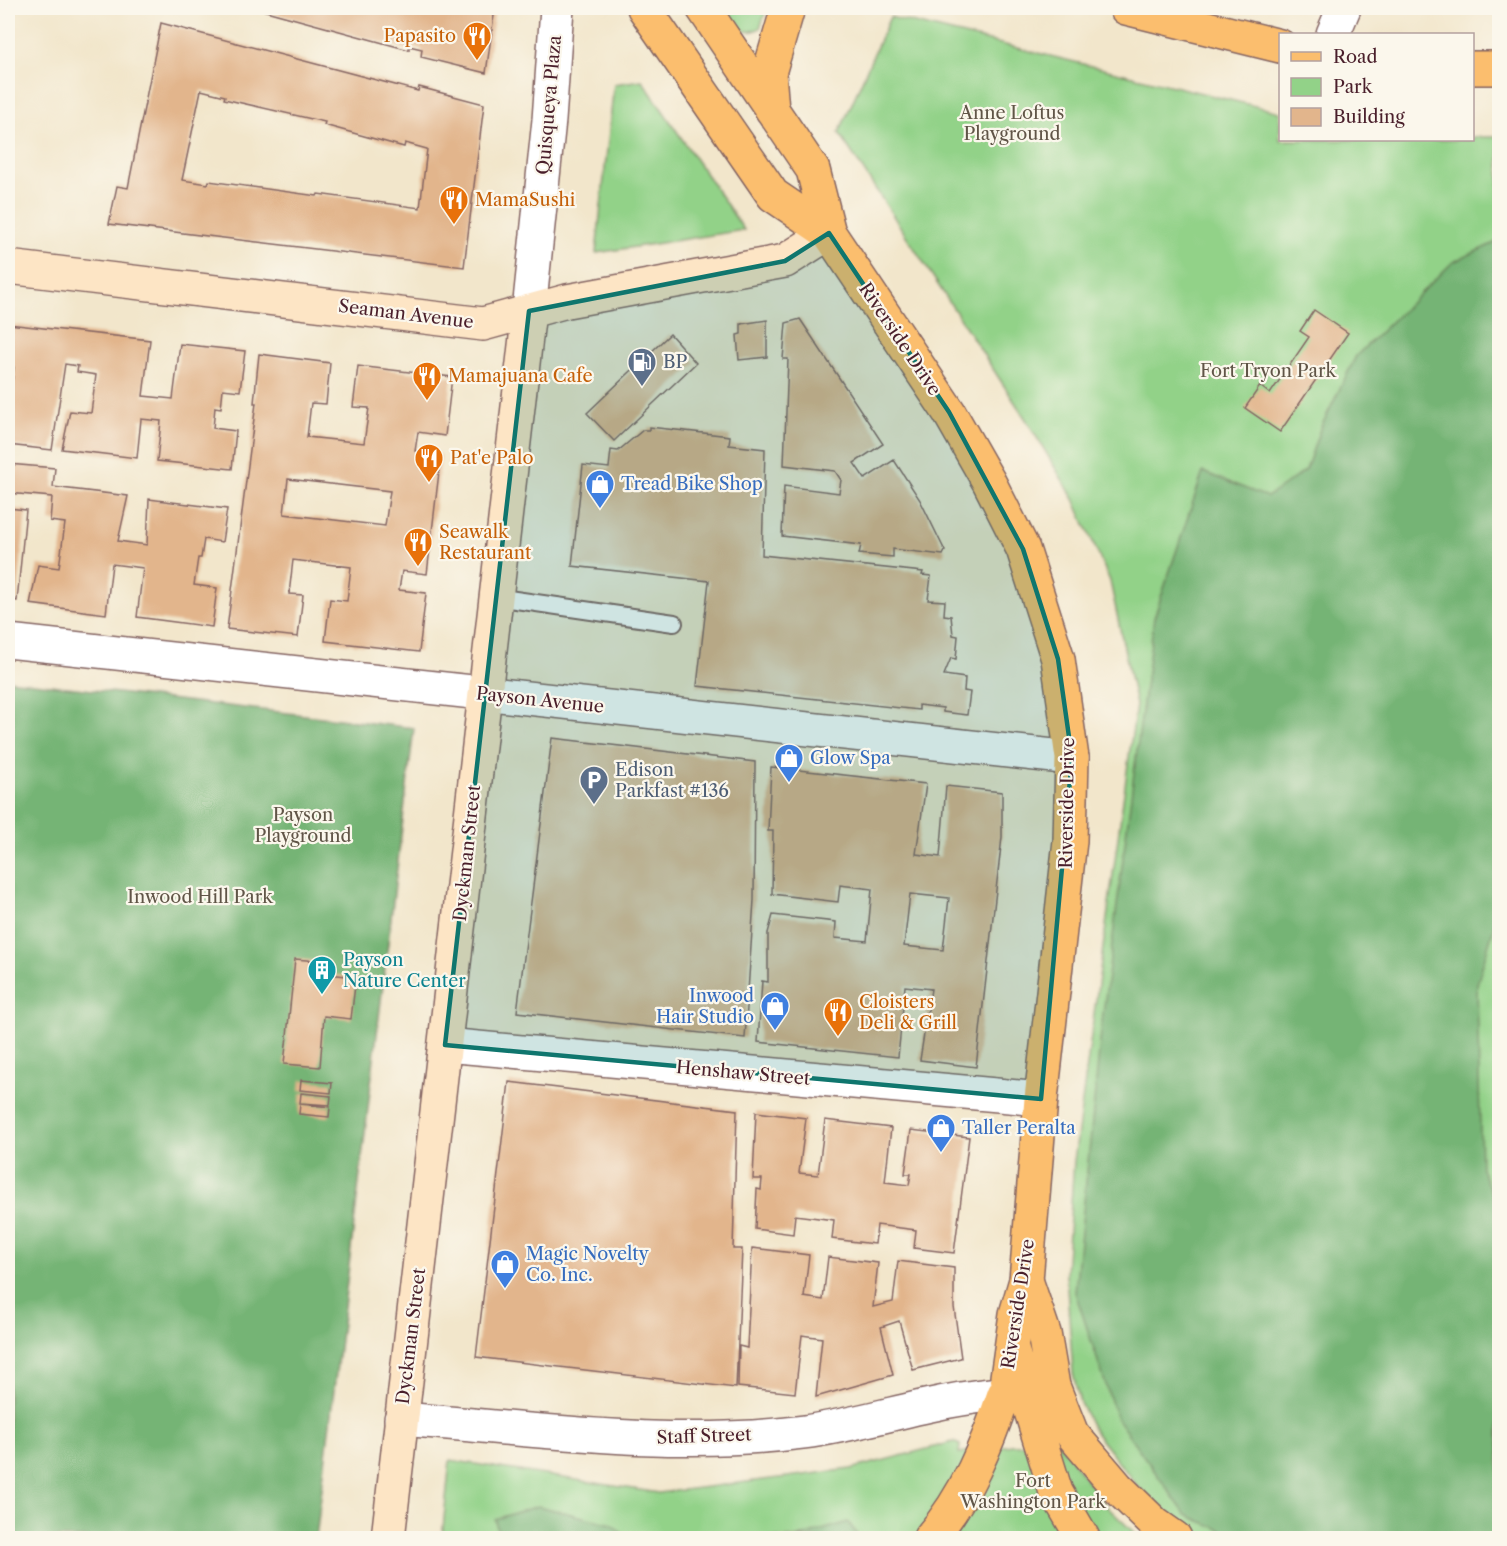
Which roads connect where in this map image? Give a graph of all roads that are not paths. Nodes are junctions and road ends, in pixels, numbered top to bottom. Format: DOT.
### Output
graph roads {
  1 [pos="557,8"];
  2 [pos="644,8"];
  3 [pos="703,8"];
  4 [pos="788,8"];
  5 [pos="1126,8"];
  6 [pos="1344,8"];
  7 [pos="1333,33"];
  8 [pos="1279,46"];
  9 [pos="1474,68"];
  10 [pos="1500,68"];
  11 [pos="772,110"];
  12 [pos="829,233"];
  13 [pos="8,267"];
  14 [pos="529,311"];
  15 [pos="495,597"];
  16 [pos="674,623"];
  17 [pos="8,641"];
  18 [pos="484,694"];
  19 [pos="1072,758"];
  20 [pos="445,1045"];
  21 [pos="1041,1099"];
  22 [pos="1026,1280"];
  23 [pos="1012,1350"];
  24 [pos="1004,1394"];
  25 [pos="401,1419"];
  26 [pos="388,1539"];
  27 [pos="930,1539"];
  28 [pos="1083,1539"];
  29 [pos="1175,1539"];
  1 -- 14 [label="street, Quisqueya Plaza"];
  2 -- 12 [label="main road, Riverside Drive"];
  3 -- 11 [label="main road, Riverside Drive"];
  4 -- 11 [label="main road"];
  5 -- 8 [label="main road"];
  6 -- 7 [label="street"];
  9 -- 10 [label="main road"];
  11 -- 12 [label="main road, Riverside Drive"];
  12 -- 14 [label="main road, Seaman Avenue"];
  12 -- 19 [label="main road, Riverside Drive"];
  13 -- 14 [label="main road, Seaman Avenue"];
  14 -- 15 [label="main road, Dyckman Street"];
  15 -- 16 [label="lane"];
  15 -- 18 [label="main road, Dyckman Street"];
  17 -- 18 [label="street, Payson Avenue"];
  18 -- 19 [label="street, Payson Avenue"];
  18 -- 20 [label="main road, Dyckman Street"];
  19 -- 21 [label="main road, Riverside Drive"];
  20 -- 21 [label="street, Henshaw Street"];
  20 -- 25 [label="main road, Dyckman Street"];
  21 -- 22 [label="main road, Riverside Drive"];
  22 -- 23 [label="main road, Riverside Drive"];
  22 -- 29 [label="main road"];
  23 -- 24 [label="main road, Riverside Drive"];
  23 -- 28 [label="main road"];
  24 -- 25 [label="street, Staff Street"];
  24 -- 27 [label="main road, Riverside Drive"];
  25 -- 26 [label="main road, Dyckman Street"];
}
